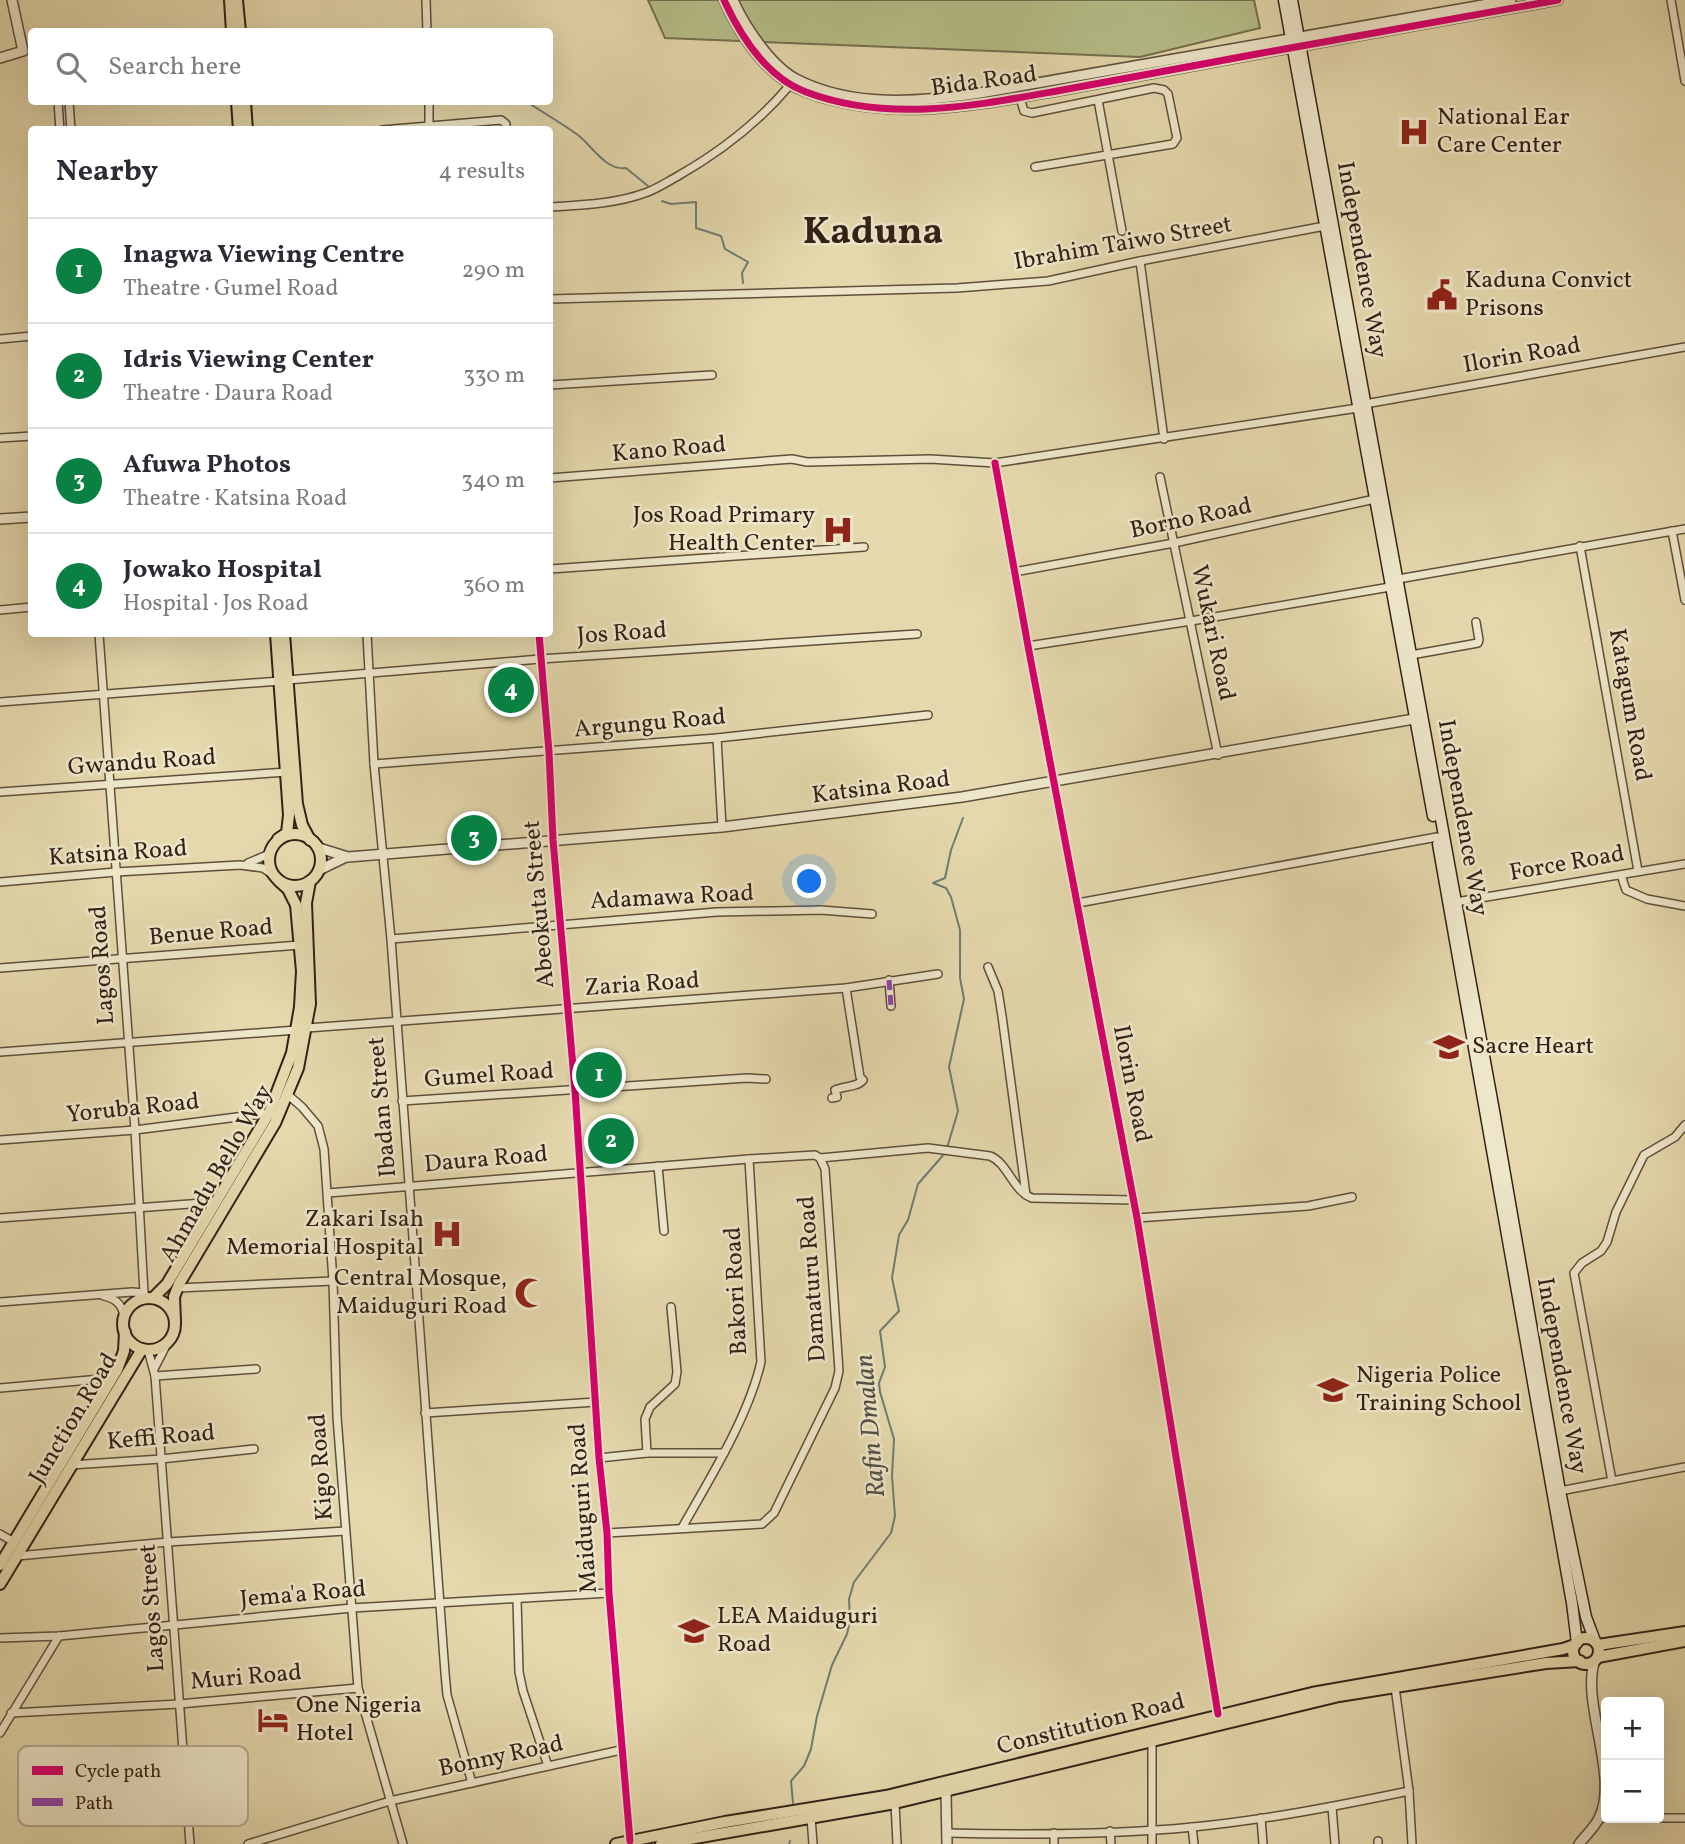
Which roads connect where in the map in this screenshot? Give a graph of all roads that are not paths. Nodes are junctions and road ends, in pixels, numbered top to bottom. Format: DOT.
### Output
graph roads {
  1 [pos="12,0"];
  2 [pos="230,0"];
  3 [pos="237,0"];
  4 [pos="426,0"];
  5 [pos="724,0"];
  6 [pos="733,0"];
  7 [pos="1284,0"];
  8 [pos="1292,0"];
  9 [pos="1510,0"];
  10 [pos="1558,0"];
  11 [pos="1671,0"];
  12 [pos="232,28"];
  13 [pos="240,28"];
  14 [pos="427,28"];
  15 [pos="1296,43"];
  16 [pos="27,51"];
  17 [pos="0,58"];
  18 [pos="1684,66"];
  19 [pos="1685,80"];
  20 [pos="790,85"];
  21 [pos="1020,98"];
  22 [pos="1098,100"];
  23 [pos="58,105"];
  24 [pos="69,105"];
  25 [pos="237,105"];
  26 [pos="245,105"];
  27 [pos="429,105"];
  28 [pos="927,105"];
  29 [pos="429,125"];
  30 [pos="60,126"];
  31 [pos="71,126"];
  32 [pos="239,126"];
  33 [pos="247,126"];
  34 [pos="420,126"];
  35 [pos="505,126"];
  36 [pos="1109,155"];
  37 [pos="1035,167"];
  38 [pos="553,207"];
  39 [pos="1325,226"];
  40 [pos="1122,231"];
  41 [pos="1140,261"];
  42 [pos="553,299"];
  43 [pos="28,336"];
  44 [pos="0,339"];
  45 [pos="1685,349"];
  46 [pos="712,376"];
  47 [pos="553,385"];
  48 [pos="1362,406"];
  49 [pos="28,436"];
  50 [pos="0,438"];
  51 [pos="1164,439"];
  52 [pos="995,463"];
  53 [pos="1160,477"];
  54 [pos="553,478"];
  55 [pos="1375,499"];
  56 [pos="28,517"];
  57 [pos="0,519"];
  58 [pos="1685,529"];
  59 [pos="1672,531"];
  60 [pos="1174,543"];
  61 [pos="1580,546"];
  62 [pos="864,547"];
  63 [pos="553,569"];
  64 [pos="1014,572"];
  65 [pos="1394,583"];
  66 [pos="1685,600"];
  67 [pos="28,607"];
  68 [pos="0,610"];
  69 [pos="1191,621"];
  70 [pos="1476,622"];
  71 [pos="917,634"];
  72 [pos="99,637"];
  73 [pos="277,637"];
  74 [pos="284,637"];
  75 [pos="367,637"];
  76 [pos="539,637"];
  77 [pos="1027,646"];
  78 [pos="1411,655"];
  79 [pos="540,659"];
  80 [pos="369,671"];
  81 [pos="284,681"];
  82 [pos="103,695"];
  83 [pos="0,702"];
  84 [pos="928,715"];
  85 [pos="1414,719"];
  86 [pos="717,738"];
  87 [pos="549,752"];
  88 [pos="1218,755"];
  89 [pos="374,764"];
  90 [pos="287,772"];
  91 [pos="1055,781"];
  92 [pos="110,783"];
  93 [pos="0,792"];
  94 [pos="722,827"];
  95 [pos="1437,836"];
  96 [pos="553,840"];
  97 [pos="275,843"];
  98 [pos="314,844"];
  99 [pos="382,854"];
  100 [pos="348,857"];
  101 [pos="1685,864"];
  102 [pos="240,865"];
  103 [pos="319,870"];
  104 [pos="1638,871"];
  105 [pos="116,872"];
  106 [pos="1621,876"];
  107 [pos="276,878"];
  108 [pos="310,881"];
  109 [pos="0,882"];
  110 [pos="1456,902"];
  111 [pos="1078,903"];
  112 [pos="1685,906"];
  113 [pos="872,914"];
  114 [pos="560,924"];
  115 [pos="391,939"];
  116 [pos="299,945"];
  117 [pos="122,960"];
  118 [pos="988,967"];
  119 [pos="0,968"];
  120 [pos="938,974"];
  121 [pos="889,980"];
  122 [pos="846,988"];
  123 [pos="891,1006"];
  124 [pos="569,1010"];
  125 [pos="396,1022"];
  126 [pos="302,1029"];
  127 [pos="128,1042"];
  128 [pos="0,1052"];
  129 [pos="766,1080"];
  130 [pos="575,1090"];
  131 [pos="288,1094"];
  132 [pos="832,1098"];
  133 [pos="402,1101"];
  134 [pos="269,1112"];
  135 [pos="1685,1125"];
  136 [pos="135,1130"];
  137 [pos="0,1140"];
  138 [pos="817,1157"];
  139 [pos="749,1159"];
  140 [pos="658,1166"];
  141 [pos="579,1172"];
  142 [pos="409,1186"];
  143 [pos="328,1193"];
  144 [pos="1026,1196"];
  145 [pos="1352,1197"];
  146 [pos="1134,1200"];
  147 [pos="217,1202"];
  148 [pos="141,1206"];
  149 [pos="0,1218"];
  150 [pos="1137,1218"];
  151 [pos="664,1231"];
  152 [pos="333,1281"];
  153 [pos="177,1288"];
  154 [pos="97,1294"];
  155 [pos="149,1297"];
  156 [pos="0,1302"];
  157 [pos="671,1307"];
  158 [pos="124,1320"];
  159 [pos="175,1321"];
  160 [pos="125,1332"];
  161 [pos="168,1342"];
  162 [pos="145,1349"];
  163 [pos="256,1369"];
  164 [pos="154,1373"];
  165 [pos="113,1378"];
  166 [pos="0,1388"];
  167 [pos="596,1402"];
  168 [pos="425,1413"];
  169 [pos="254,1449"];
  170 [pos="647,1453"];
  171 [pos="724,1453"];
  172 [pos="599,1458"];
  173 [pos="161,1459"];
  174 [pos="71,1465"];
  175 [pos="1685,1466"];
  176 [pos="1612,1481"];
  177 [pos="1560,1491"];
  178 [pos="682,1528"];
  179 [pos="345,1531"];
  180 [pos="607,1533"];
  181 [pos="0,1534"];
  182 [pos="14,1542"];
  183 [pos="168,1542"];
  184 [pos="17,1556"];
  185 [pos="0,1565"];
  186 [pos="0,1584"];
  187 [pos="609,1593"];
  188 [pos="517,1599"];
  189 [pos="441,1605"];
  190 [pos="352,1608"];
  191 [pos="173,1626"];
  192 [pos="1685,1632"];
  193 [pos="59,1636"];
  194 [pos="0,1638"];
  195 [pos="1685,1641"];
  196 [pos="1576,1644"];
  197 [pos="1596,1651"];
  198 [pos="1581,1662"];
  199 [pos="1592,1679"];
  200 [pos="1395,1687"];
  201 [pos="358,1688"];
  202 [pos="179,1704"];
  203 [pos="11,1713"];
  204 [pos="1219,1714"];
  205 [pos="0,1733"];
  206 [pos="1152,1741"];
  207 [pos="182,1746"];
  208 [pos="621,1750"];
  209 [pos="1048,1762"];
  210 [pos="548,1766"];
  211 [pos="472,1783"];
  212 [pos="1409,1791"];
  213 [pos="946,1792"];
  214 [pos="390,1801"];
  215 [pos="895,1804"];
  216 [pos="1332,1807"];
  217 [pos="796,1815"];
  218 [pos="811,1817"];
  219 [pos="781,1818"];
  220 [pos="1261,1818"];
  221 [pos="1600,1818"];
  222 [pos="1685,1818"];
  223 [pos="189,1826"];
  224 [pos="1192,1827"];
  225 [pos="1152,1830"];
  226 [pos="1110,1831"];
  227 [pos="947,1833"];
  228 [pos="1054,1833"];
  229 [pos="991,1834"];
  230 [pos="630,1841"];
  231 [pos="190,1844"];
  232 [pos="248,1844"];
  233 [pos="403,1844"];
  234 [pos="616,1844"];
  235 [pos="661,1844"];
  236 [pos="813,1844"];
  237 [pos="897,1844"];
  238 [pos="947,1844"];
  239 [pos="991,1844"];
  240 [pos="1054,1844"];
  241 [pos="1111,1844"];
  242 [pos="1152,1844"];
  243 [pos="1194,1844"];
  244 [pos="1264,1844"];
  245 [pos="1335,1844"];
  246 [pos="1412,1844"];
  247 [pos="1578,1844"];
  1 -- 16 [label="street"];
  2 -- 12 [label="main road"];
  3 -- 13 [label="main road"];
  4 -- 14 [label="street"];
  5 -- 20 [label="street, Bida Road"];
  6 -- 28 [label="street, Bida Road"];
  7 -- 15 [label="main road, Independence Way"];
  8 -- 15 [label="main road, Independence Way"];
  9 -- 15 [label="street"];
  10 -- 15 [label="street"];
  11 -- 18 [label="street"];
  15 -- 21 [label="street, Bida Road"];
  15 -- 28 [label="street, Bida Road"];
  15 -- 39 [label="main road, Independence Way"];
  15 -- 48 [label="main road, Independence Way"];
  16 -- 17 [label="street"];
  18 -- 19 [label="street"];
  20 -- 28 [label="street, Bida Road"];
  20 -- 38 [label="street"];
  21 -- 22 [label="street"];
  21 -- 28 [label="street, Bida Road"];
  22 -- 36 [label="street"];
  22 -- 36 [label="street"];
  23 -- 30 [label="street"];
  24 -- 31 [label="street"];
  25 -- 32 [label="main road"];
  26 -- 33 [label="main road"];
  27 -- 29 [label="street"];
  29 -- 34 [label="street"];
  29 -- 35 [label="street"];
  36 -- 37 [label="street"];
  36 -- 40 [label="street"];
  39 -- 41 [label="street, Ibrahim Taiwo Street"];
  39 -- 48 [label="main road, Independence Way"];
  41 -- 42 [label="street, Ibrahim Taiwo Street"];
  41 -- 51 [label="street"];
  43 -- 44 [label="street"];
  45 -- 48 [label="street, Ilorin Road"];
  46 -- 47 [label="street"];
  48 -- 51 [label="street, Ilorin Road"];
  48 -- 55 [label="main road, Independence Way"];
  48 -- 65 [label="main road, Independence Way"];
  49 -- 50 [label="street"];
  51 -- 52 [label="street, Ilorin Road"];
  52 -- 54 [label="street, Kano Road"];
  52 -- 64 [label="street, Ilorin Road"];
  53 -- 60 [label="street, Wukari Road"];
  55 -- 60 [label="street, Borno Road"];
  55 -- 65 [label="main road, Independence Way"];
  56 -- 57 [label="street"];
  58 -- 59 [label="street"];
  59 -- 61 [label="street"];
  59 -- 66 [label="street"];
  60 -- 64 [label="street, Borno Road"];
  60 -- 69 [label="street, Wukari Road"];
  61 -- 65 [label="street"];
  61 -- 104 [label="street, Katagum Road"];
  62 -- 63 [label="street"];
  64 -- 77 [label="street, Ilorin Road"];
  65 -- 69 [label="street"];
  65 -- 78 [label="main road, Independence Way"];
  65 -- 85 [label="main road, Independence Way"];
  67 -- 68 [label="street"];
  69 -- 77 [label="street"];
  69 -- 88 [label="street, Wukari Road"];
  70 -- 78 [label="street"];
  71 -- 79 [label="street, Jos Road"];
  72 -- 82 [label="street, Lagos Road"];
  73 -- 81 [label="main road"];
  74 -- 81 [label="main road"];
  75 -- 80 [label="street, Ibadan Street"];
  76 -- 79 [label="street, Abeokuta Street"];
  77 -- 91 [label="street, Ilorin Road"];
  78 -- 110 [label="main road, Independence Way"];
  79 -- 80 [label="street, Jos Road"];
  79 -- 87 [label="street, Abeokuta Street"];
  80 -- 81 [label="street, Jos Road"];
  80 -- 89 [label="street, Ibadan Street"];
  81 -- 82 [label="street, Jos Road"];
  81 -- 90 [label="main road"];
  81 -- 98 [label="main road"];
  82 -- 83 [label="street, Jos Road"];
  82 -- 92 [label="street, Lagos Road"];
  84 -- 86 [label="street, Argungu Road"];
  85 -- 88 [label="street, Katsina Road"];
  85 -- 95 [label="main road, Independence Way"];
  86 -- 87 [label="street, Argungu Road"];
  86 -- 94 [label="street"];
  87 -- 89 [label="street, Argungu Road"];
  87 -- 96 [label="street, Abeokuta Street"];
  88 -- 91 [label="street, Katsina Road"];
  89 -- 99 [label="street, Ibadan Street"];
  90 -- 92 [label="street, Gwandu Road"];
  90 -- 97 [label="main road"];
  91 -- 94 [label="street, Katsina Road"];
  91 -- 111 [label="street, Ilorin Road"];
  92 -- 93 [label="street, Gwandu Road"];
  92 -- 105 [label="street, Lagos Road"];
  94 -- 96 [label="street, Katsina Road"];
  95 -- 111 [label="street"];
  95 -- 196 [label="main road, Independence Way"];
  96 -- 99 [label="street, Katsina Road"];
  96 -- 114 [label="street, Abeokuta Street"];
  97 -- 98 [label="main road"];
  97 -- 102 [label="street, Katsina Road"];
  97 -- 107 [label="main road"];
  98 -- 100 [label="street, Katsina Road"];
  98 -- 103 [label="main road"];
  99 -- 100 [label="street, Katsina Road"];
  99 -- 115 [label="street, Ibadan Street"];
  100 -- 103 [label="street, Katsina Road"];
  101 -- 104 [label="street, Force Road"];
  102 -- 105 [label="street, Katsina Road"];
  102 -- 107 [label="street, Katsina Road"];
  103 -- 108 [label="main road"];
  104 -- 106 [label="street, Force Road"];
  105 -- 109 [label="street, Katsina Road"];
  105 -- 117 [label="street, Lagos Road"];
  106 -- 110 [label="street, Force Road"];
  106 -- 112 [label="street"];
  107 -- 108 [label="main road"];
  107 -- 116 [label="main road, Ahmadu Bello Way"];
  108 -- 126 [label="main road, Ahmadu Bello Way"];
  110 -- 177 [label="main road, Independence Way"];
  111 -- 146 [label="street, Ilorin Road"];
  113 -- 114 [label="street, Adamawa Road"];
  114 -- 115 [label="street, Adamawa Road"];
  114 -- 124 [label="street, Abeokuta Street"];
  115 -- 125 [label="street, Ibadan Street"];
  116 -- 117 [label="street, Benue Road"];
  116 -- 126 [label="main road, Ahmadu Bello Way"];
  117 -- 119 [label="street, Benue Road"];
  117 -- 127 [label="street, Lagos Road"];
  118 -- 144 [label="street"];
  120 -- 121 [label="street, Zaria Road"];
  121 -- 122 [label="street, Zaria Road"];
  121 -- 123 [label="street"];
  122 -- 124 [label="street, Zaria Road"];
  122 -- 132 [label="street"];
  124 -- 125 [label="street, Zaria Road"];
  124 -- 130 [label="street, Abeokuta Street"];
  125 -- 126 [label="street, Zaria Road"];
  125 -- 133 [label="street, Ibadan Street"];
  126 -- 127 [label="street, Zaria Road"];
  126 -- 131 [label="main road, Ahmadu Bello Way"];
  126 -- 134 [label="main road, Ahmadu Bello Way"];
  127 -- 128 [label="street, Zaria Road"];
  127 -- 136 [label="street, Lagos Road"];
  129 -- 130 [label="street, Gumel Road"];
  130 -- 133 [label="street, Gumel Road"];
  130 -- 141 [label="street, Abeokuta Street"];
  131 -- 143 [label="street, Kigo Road"];
  131 -- 153 [label="main road, Ahmadu Bello Way"];
  133 -- 142 [label="street, Ibadan Street"];
  134 -- 136 [label="street, Yoruba Road"];
  134 -- 147 [label="main road, Ahmadu Bello Way"];
  135 -- 176 [label="street"];
  136 -- 137 [label="street, Yoruba Road"];
  136 -- 148 [label="street, Lagos Road"];
  138 -- 139 [label="street, Daura Road"];
  138 -- 144 [label="street, Daura Road"];
  138 -- 178 [label="street, Damaturu Road"];
  139 -- 140 [label="street, Daura Road"];
  139 -- 171 [label="street, Bakori Road"];
  140 -- 141 [label="street, Daura Road"];
  140 -- 151 [label="street"];
  141 -- 142 [label="street, Daura Road"];
  141 -- 167 [label="street, Maiduguri Road"];
  142 -- 143 [label="street, Daura Road"];
  142 -- 168 [label="street, Ibadan Street"];
  143 -- 152 [label="street, Kigo Road"];
  144 -- 146 [label="street"];
  145 -- 150 [label="street"];
  146 -- 150 [label="street, Ilorin Road"];
  147 -- 148 [label="street"];
  147 -- 155 [label="main road, Ahmadu Bello Way"];
  148 -- 149 [label="street"];
  148 -- 155 [label="street, Lagos Road"];
  150 -- 204 [label="street, Ilorin Road"];
  152 -- 153 [label="street"];
  152 -- 179 [label="street, Kigo Road"];
  153 -- 159 [label="main road, Ahmadu Bello Way"];
  154 -- 155 [label="street"];
  154 -- 156 [label="street"];
  154 -- 158 [label="street"];
  155 -- 158 [label="main road"];
  155 -- 159 [label="main road"];
  157 -- 170 [label="street"];
  158 -- 160 [label="main road"];
  159 -- 161 [label="main road"];
  160 -- 162 [label="main road"];
  160 -- 165 [label="main road, Junction Road"];
  161 -- 162 [label="main road"];
  161 -- 164 [label="street"];
  162 -- 164 [label="street, Lagos Street"];
  162 -- 174 [label="main road, Junction Road"];
  163 -- 164 [label="street"];
  164 -- 173 [label="street, Lagos Street"];
  165 -- 166 [label="street"];
  165 -- 182 [label="main road, Junction Road"];
  167 -- 168 [label="street"];
  167 -- 172 [label="street, Maiduguri Road"];
  168 -- 189 [label="street, Ibadan Street"];
  169 -- 173 [label="street, Keffi Road"];
  170 -- 171 [label="street"];
  170 -- 172 [label="street"];
  171 -- 178 [label="street, Bakori Road"];
  172 -- 180 [label="street, Maiduguri Road"];
  173 -- 174 [label="street, Keffi Road"];
  173 -- 183 [label="street, Lagos Street"];
  174 -- 184 [label="main road, Junction Road"];
  175 -- 176 [label="street"];
  176 -- 177 [label="street"];
  177 -- 197 [label="main road, Independence Way"];
  178 -- 180 [label="street, Damaturu Road"];
  179 -- 183 [label="street"];
  179 -- 190 [label="street, Kigo Road"];
  180 -- 187 [label="street, Maiduguri Road"];
  181 -- 182 [label="street"];
  182 -- 185 [label="main road, Junction Road"];
  183 -- 184 [label="street"];
  183 -- 191 [label="street, Lagos Street"];
  184 -- 186 [label="main road, Junction Road"];
  187 -- 188 [label="street, Jema'a Road"];
  187 -- 208 [label="street, Maiduguri Road"];
  188 -- 189 [label="street, Jema'a Road"];
  188 -- 210 [label="street"];
  189 -- 190 [label="street, Jema'a Road"];
  189 -- 211 [label="street, Ibadan Street"];
  190 -- 191 [label="street, Jema'a Road"];
  190 -- 201 [label="street, Kigo Road"];
  191 -- 193 [label="street, Jema'a Road"];
  191 -- 202 [label="street, Lagos Street"];
  192 -- 197 [label="main road"];
  193 -- 194 [label="street, Jema'a Road"];
  193 -- 203 [label="street"];
  195 -- 197 [label="main road"];
  196 -- 197 [label="main road, Constitution Road"];
  196 -- 198 [label="main road"];
  196 -- 204 [label="main road, Constitution Road"];
  197 -- 198 [label="main road, Constitution Road"];
  197 -- 199 [label="street"];
  198 -- 199 [label="street"];
  198 -- 200 [label="main road, Constitution Road"];
  199 -- 221 [label="street"];
  200 -- 206 [label="main road, Constitution Road"];
  200 -- 212 [label="street"];
  201 -- 202 [label="street, Muri Road"];
  201 -- 214 [label="street, Kigo Road"];
  202 -- 203 [label="street, Muri Road"];
  202 -- 207 [label="street, Lagos Street"];
  203 -- 205 [label="street"];
  204 -- 209 [label="main road, Constitution Road"];
  206 -- 209 [label="main road, Constitution Road"];
  206 -- 225 [label="street"];
  208 -- 210 [label="street, Bonny Road"];
  208 -- 230 [label="street, Maiduguri Road"];
  209 -- 213 [label="main road, Constitution Road"];
  209 -- 217 [label="main road, Constitution Road"];
  210 -- 211 [label="street, Bonny Road"];
  211 -- 214 [label="street, Bonny Road"];
  212 -- 216 [label="street"];
  212 -- 246 [label="street"];
  213 -- 215 [label="main road, Constitution Road"];
  213 -- 227 [label="street"];
  214 -- 232 [label="street, Bonny Road"];
  214 -- 233 [label="street, Kigo Road"];
  215 -- 218 [label="main road, Constitution Road"];
  215 -- 237 [label="street"];
  216 -- 220 [label="street"];
  216 -- 245 [label="street"];
  217 -- 218 [label="main road, Constitution Road"];
  217 -- 219 [label="main road, Constitution Road"];
  218 -- 236 [label="street"];
  219 -- 230 [label="main road, Constitution Road"];
  219 -- 235 [label="main road, Constitution Road"];
  220 -- 224 [label="street"];
  220 -- 244 [label="street"];
  221 -- 222 [label="street"];
  221 -- 247 [label="street"];
  223 -- 231 [label="street, Lagos Street"];
  224 -- 225 [label="street"];
  224 -- 243 [label="street"];
  225 -- 226 [label="street"];
  225 -- 242 [label="street"];
  226 -- 228 [label="street"];
  226 -- 241 [label="street"];
  227 -- 229 [label="street"];
  227 -- 238 [label="street"];
  228 -- 229 [label="street"];
  228 -- 240 [label="street"];
  229 -- 239 [label="street"];
  230 -- 234 [label="main road, Constitution Road"];
}
